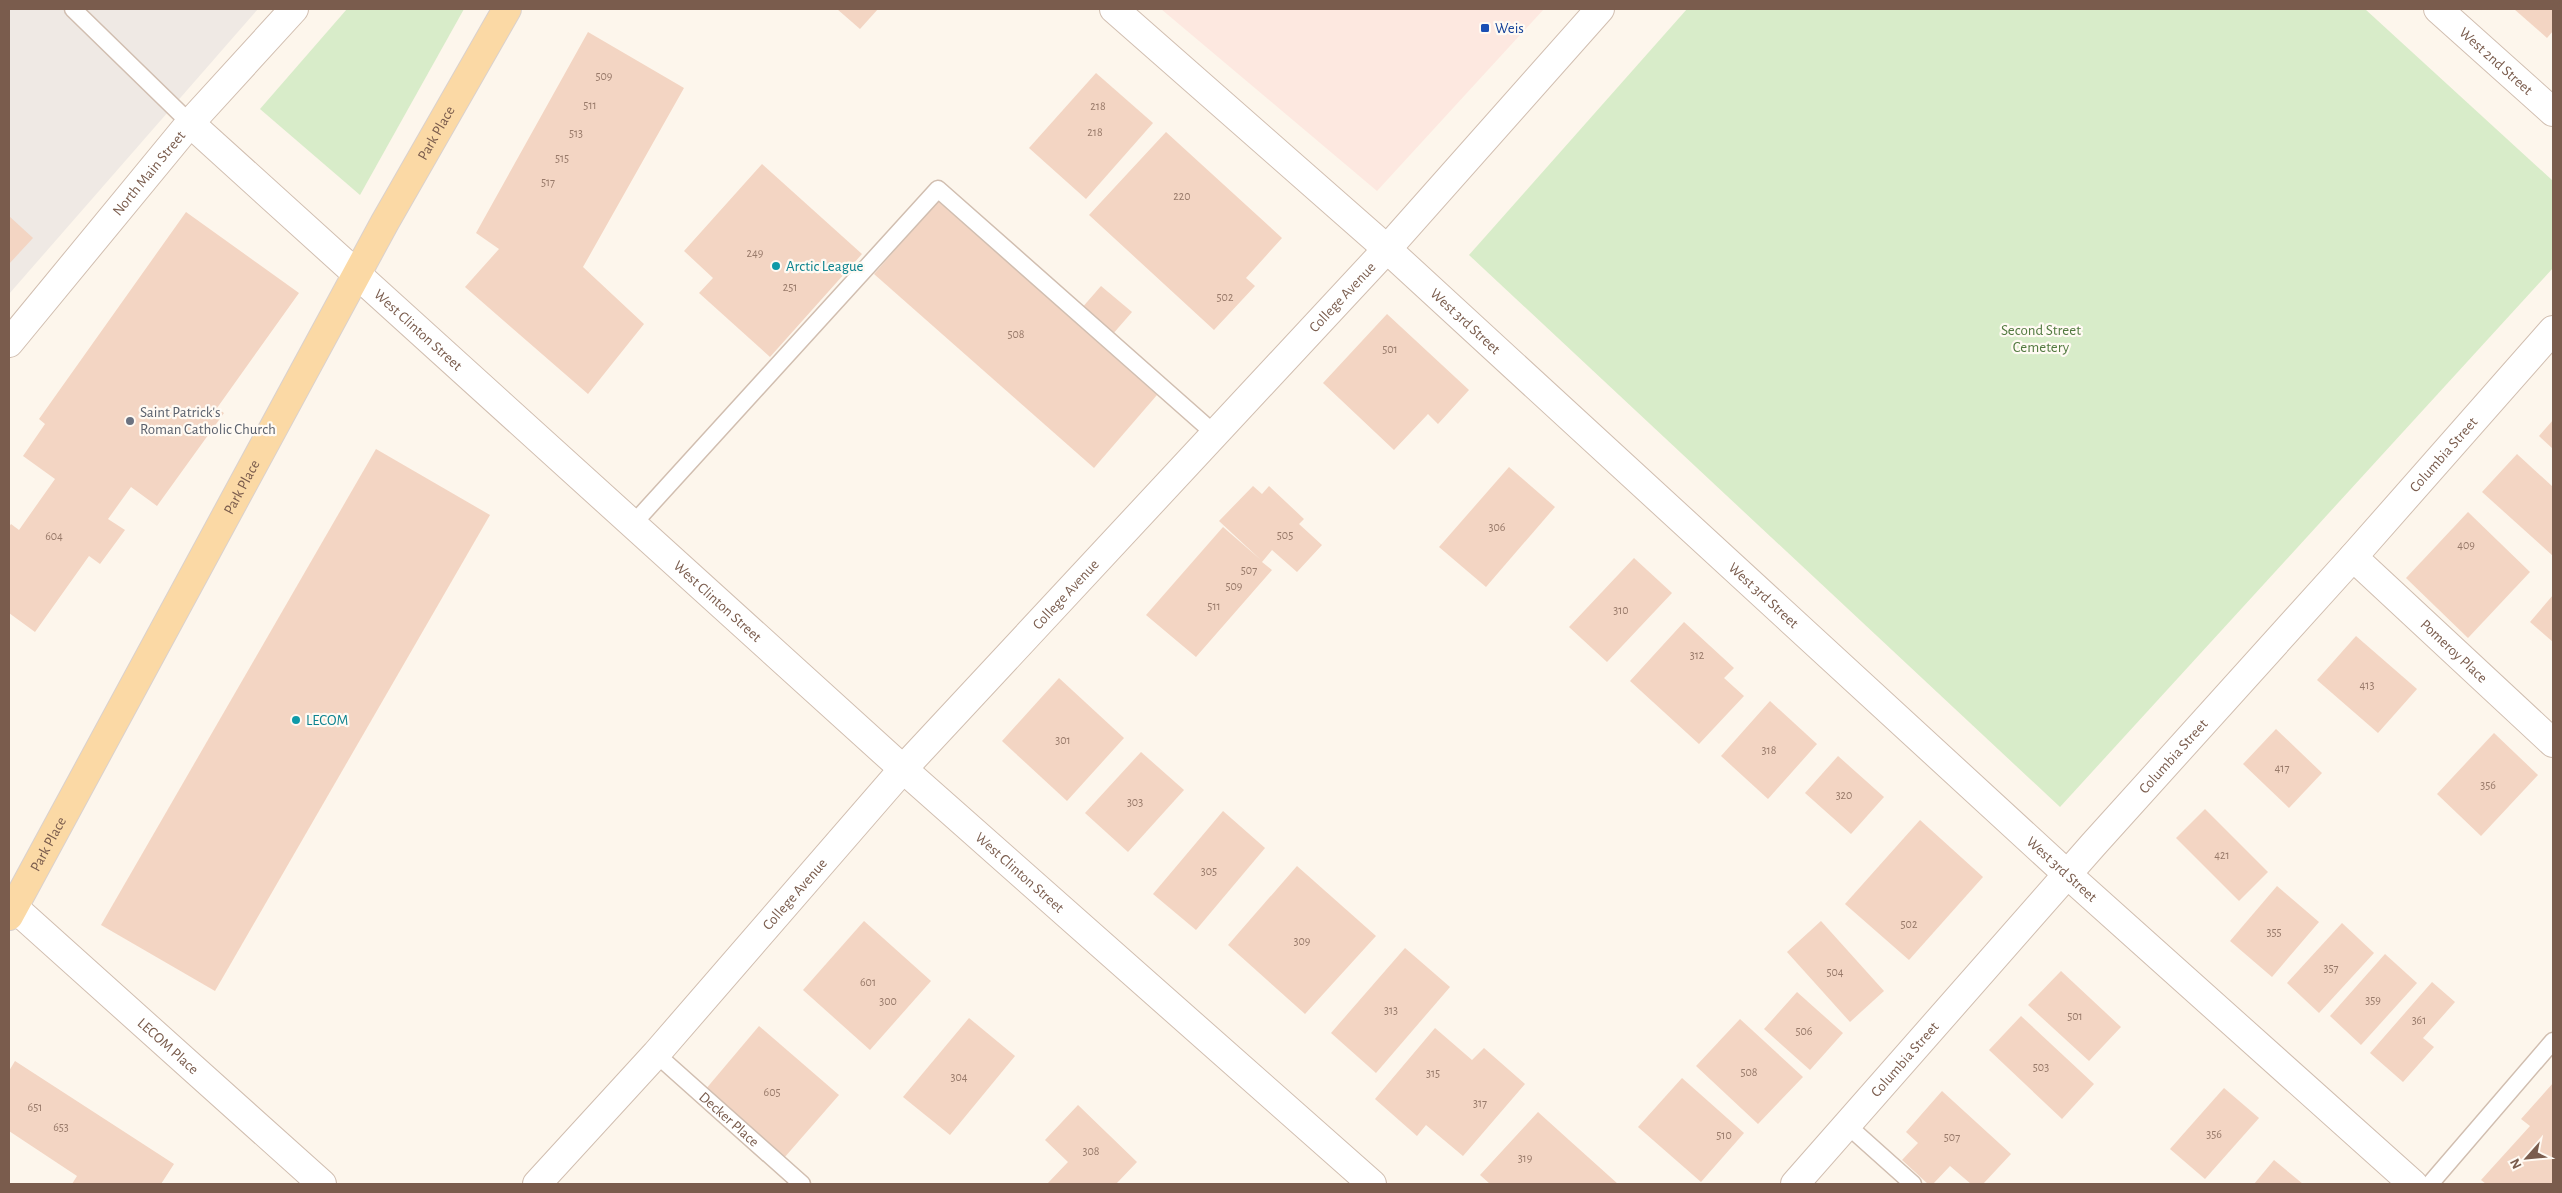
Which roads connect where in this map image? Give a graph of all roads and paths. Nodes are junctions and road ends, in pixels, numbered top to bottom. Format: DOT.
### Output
graph roads {
  1 [pos="73,9"];
  2 [pos="294,9"];
  3 [pos="507,9"];
  4 [pos="1114,9"];
  5 [pos="1600,9"];
  6 [pos="2438,9"];
  7 [pos="2553,112"];
  8 [pos="190,123"];
  9 [pos="1387,249"];
  10 [pos="358,275"];
  11 [pos="2553,330"];
  12 [pos="9,343"];
  13 [pos="1215,434"];
  14 [pos="633,524"];
  15 [pos="2353,557"];
  16 [pos="2553,744"];
  17 [pos="903,769"];
  18 [pos="2067,874"];
  19 [pos="10,909"];
  20 [pos="2553,1041"];
  21 [pos="656,1054"];
  22 [pos="1847,1126"];
  23 [pos="322,1184"];
  24 [pos="537,1184"];
  25 [pos="802,1184"];
  26 [pos="1372,1184"];
  27 [pos="1795,1184"];
  28 [pos="1913,1184"];
  29 [pos="2413,1184"];
  30 [pos="2430,1184"];
  1 -- 8 [label="lane, West Clinton Street"];
  2 -- 8 [label="street, North Main Street"];
  3 -- 10 [label="main road, Park Place"];
  4 -- 9 [label="street, West 3rd Street"];
  5 -- 9 [label="street, College Avenue"];
  6 -- 7 [label="street, West 2nd Street"];
  8 -- 10 [label="street, West Clinton Street"];
  8 -- 12 [label="street, North Main Street"];
  9 -- 13 [label="street, College Avenue"];
  9 -- 18 [label="street, West 3rd Street"];
  10 -- 14 [label="street, West Clinton Street"];
  10 -- 19 [label="main road, Park Place"];
  11 -- 15 [label="street, Columbia Street"];
  13 -- 14 [label="lane"];
  13 -- 17 [label="street, College Avenue"];
  14 -- 17 [label="street, West Clinton Street"];
  15 -- 16 [label="street, Pomeroy Place"];
  15 -- 18 [label="street, Columbia Street"];
  17 -- 21 [label="street, College Avenue"];
  17 -- 26 [label="street, West Clinton Street"];
  18 -- 22 [label="street, Columbia Street"];
  18 -- 29 [label="street, West 3rd Street"];
  19 -- 23 [label="street, LECOM Place"];
  20 -- 30 [label="lane"];
  21 -- 24 [label="street, College Avenue"];
  21 -- 25 [label="lane, Decker Place"];
  22 -- 27 [label="street, Columbia Street"];
  22 -- 28 [label="lane"];
}
